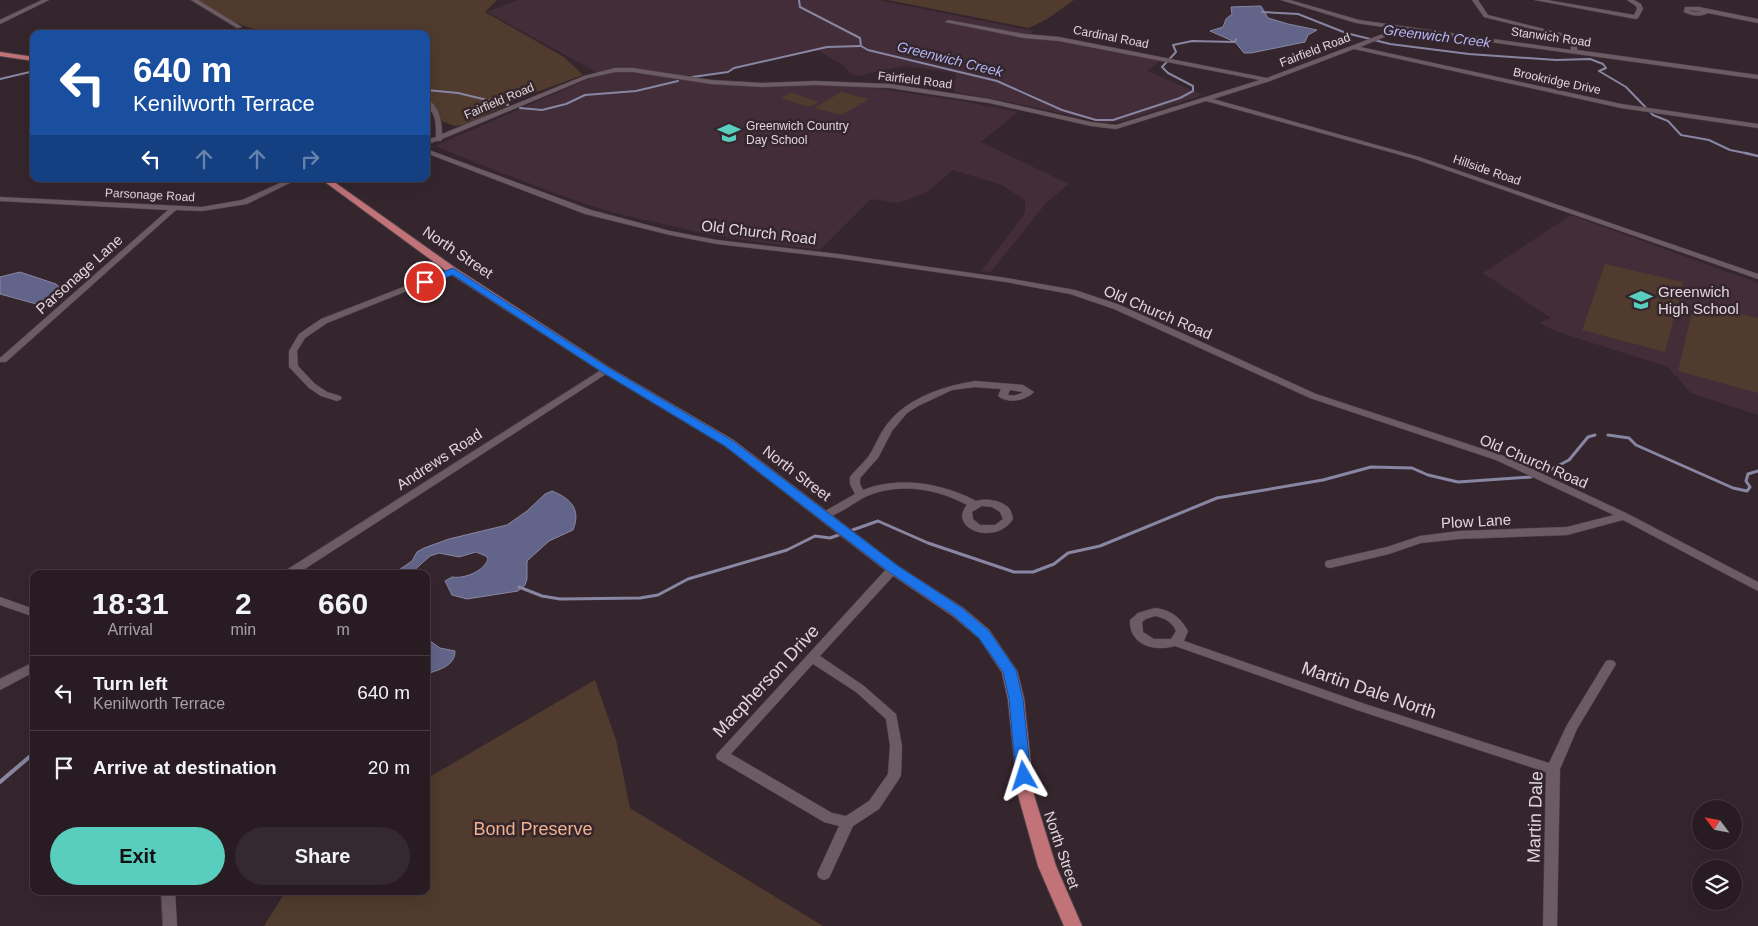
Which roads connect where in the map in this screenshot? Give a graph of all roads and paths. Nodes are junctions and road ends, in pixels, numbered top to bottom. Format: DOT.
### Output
graph roads {
  1 [pos="46,0"];
  2 [pos="194,0"];
  3 [pos="1284,0"];
  4 [pos="1475,0"];
  5 [pos="1538,0"];
  6 [pos="1630,0"];
  7 [pos="1706,11"];
  8 [pos="1758,21"];
  9 [pos="0,22"];
  10 [pos="948,22"];
  11 [pos="239,27"];
  12 [pos="1394,27"];
  13 [pos="1353,47"];
  14 [pos="1574,51"];
  15 [pos="0,54"];
  16 [pos="30,58"];
  17 [pos="1758,77"];
  18 [pos="1268,80"];
  19 [pos="1204,99"];
  20 [pos="430,105"];
  21 [pos="440,124"];
  22 [pos="1758,126"];
  23 [pos="468,127"];
  24 [pos="438,140"];
  25 [pos="430,142"];
  26 [pos="430,153"];
  27 [pos="287,182"];
  28 [pos="329,182"];
  29 [pos="0,199"];
  30 [pos="174,208"];
  31 [pos="453,271"];
  32 [pos="1758,278"];
  33 [pos="3,360"];
  34 [pos="606,370"];
  35 [pos="1006,387"];
  36 [pos="337,398"];
  37 [pos="862,496"];
  38 [pos="974,505"];
  39 [pos="824,516"];
  40 [pos="1624,516"];
  41 [pos="1330,564"];
  42 [pos="893,569"];
  43 [pos="295,570"];
  44 [pos="1758,586"];
  45 [pos="0,601"];
  46 [pos="30,612"];
  47 [pos="1175,642"];
  48 [pos="812,657"];
  49 [pos="1610,664"];
  50 [pos="30,668"];
  51 [pos="0,685"];
  52 [pos="1553,769"];
  53 [pos="848,822"];
  54 [pos="824,874"];
  55 [pos="168,895"];
  56 [pos="170,926"];
  57 [pos="1073,926"];
  58 [pos="1550,926"];
  1 -- 9 [label="street"];
  2 -- 11 [label="street"];
  3 -- 12 [label="street, Stanwich Road"];
  4 -- 14 [label="street"];
  5 -- 6 [label="street"];
  7 -- 8 [label="street"];
  10 -- 18 [label="street, Cardinal Road"];
  12 -- 13 [label="street, Fairfield Road"];
  12 -- 14 [label="street, Stanwich Road"];
  13 -- 18 [label="street, Fairfield Road"];
  13 -- 22 [label="street, Brookridge Drive"];
  14 -- 17 [label="street, Stanwich Road"];
  15 -- 16 [label="main road"];
  18 -- 19 [label="street, Fairfield Road"];
  19 -- 23 [label="street, Fairfield Road"];
  19 -- 32 [label="street, Hillside Road"];
  20 -- 21 [label="street"];
  21 -- 23 [label="street"];
  21 -- 24 [label="street"];
  23 -- 24 [label="street, Fairfield Road"];
  24 -- 25 [label="street, Fairfield Road"];
  26 -- 40 [label="street, Old Church Road"];
  27 -- 30 [label="street, Parsonage Road"];
  28 -- 31 [label="main road, North Street"];
  29 -- 30 [label="street, Parsonage Road"];
  30 -- 33 [label="street, Parsonage Lane"];
  31 -- 34 [label="main road, North Street"];
  31 -- 36 [label="street"];
  34 -- 39 [label="main road, North Street"];
  34 -- 43 [label="street, Andrews Road"];
  35 -- 37 [label="street"];
  37 -- 38 [label="street"];
  37 -- 39 [label="street"];
  39 -- 42 [label="main road, North Street"];
  40 -- 41 [label="street, Plow Lane"];
  40 -- 44 [label="street, Old Church Road"];
  42 -- 48 [label="street, Macpherson Drive"];
  42 -- 57 [label="main road, North Street"];
  45 -- 46 [label="street"];
  47 -- 52 [label="street, Martin Dale North"];
  48 -- 53 [label="street"];
  48 -- 53 [label="street, Macpherson Drive"];
  49 -- 52 [label="street, Martin Dale"];
  50 -- 51 [label="street"];
  52 -- 58 [label="street, Martin Dale"];
  53 -- 54 [label="street"];
  55 -- 56 [label="street"];
}
